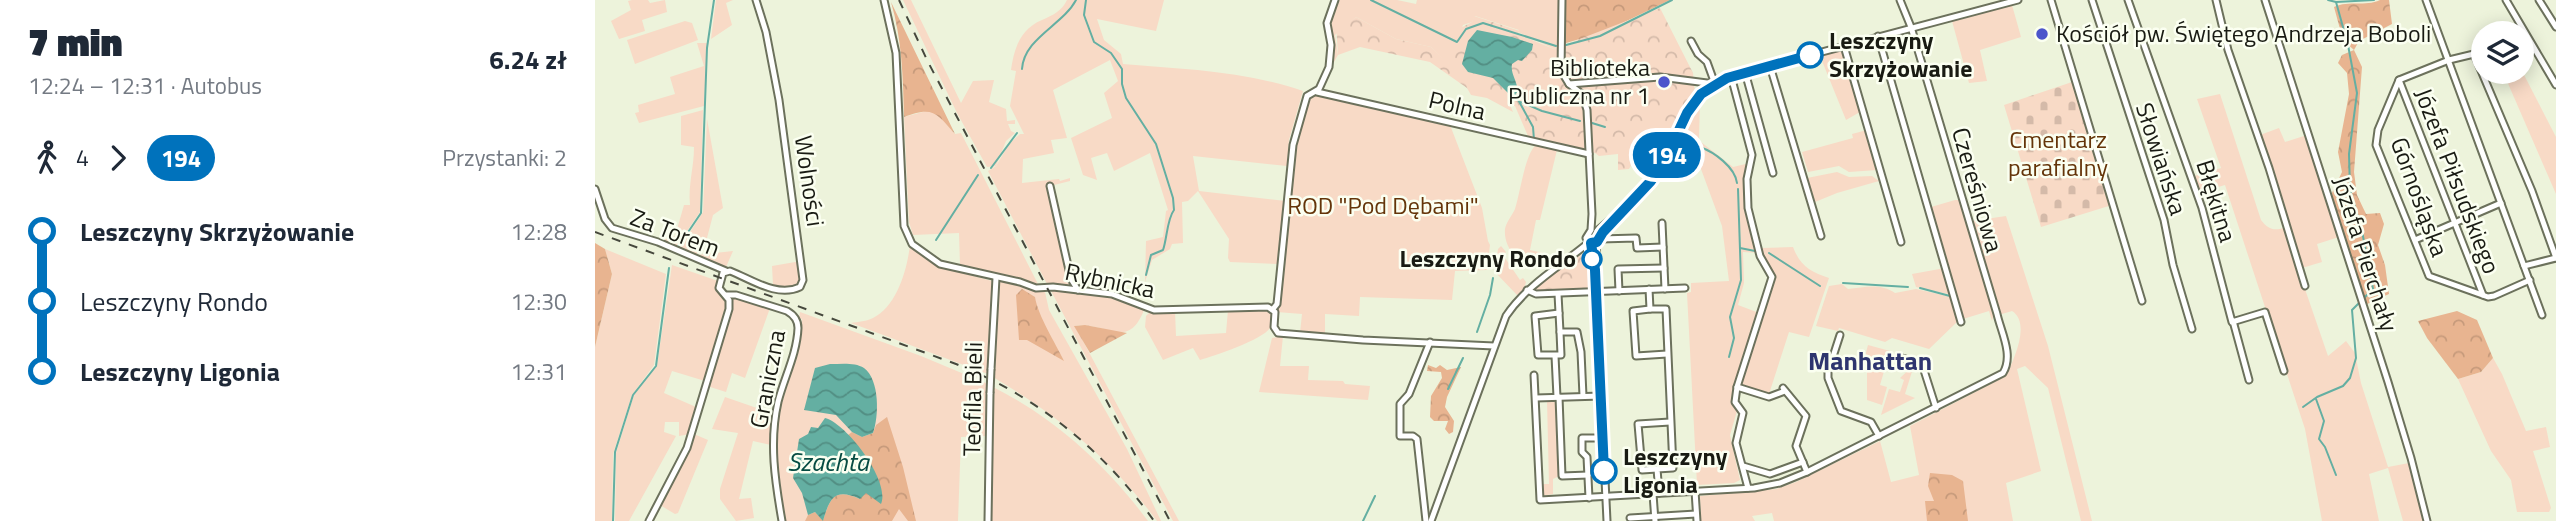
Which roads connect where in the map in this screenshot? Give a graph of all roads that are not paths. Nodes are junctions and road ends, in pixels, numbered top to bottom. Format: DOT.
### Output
graph roads {
  1 [pos="756,0"];
  2 [pos="884,0"];
  3 [pos="1335,0"];
  4 [pos="1562,0"];
  5 [pos="1900,0"];
  6 [pos="2018,0"];
  7 [pos="2051,0"];
  8 [pos="2092,0"];
  9 [pos="2128,0"];
  10 [pos="2216,0"];
  11 [pos="2265,0"];
  12 [pos="2426,0"];
  13 [pos="2506,0"];
  14 [pos="2539,0"];
  15 [pos="1911,27"];
  16 [pos="2556,27"];
  17 [pos="1878,36"];
  18 [pos="1692,41"];
  19 [pos="1845,46"];
  20 [pos="2449,60"];
  21 [pos="1770,66"];
  22 [pos="1745,72"];
  23 [pos="1731,76"];
  24 [pos="2399,80"];
  25 [pos="1569,83"];
  26 [pos="1715,83"];
  27 [pos="2556,85"];
  28 [pos="1317,92"];
  29 [pos="1589,154"];
  30 [pos="1773,173"];
  31 [pos="1049,186"];
  32 [pos="595,189"];
  33 [pos="2501,203"];
  34 [pos="1627,208"];
  35 [pos="1662,223"];
  36 [pos="2455,223"];
  37 [pos="1595,235"];
  38 [pos="1821,236"];
  39 [pos="2415,240"];
  40 [pos="1901,242"];
  41 [pos="1663,247"];
  42 [pos="1579,250"];
  43 [pos="1571,255"];
  44 [pos="1592,255"];
  45 [pos="2556,258"];
  46 [pos="2524,265"];
  47 [pos="1664,268"];
  48 [pos="1595,270"];
  49 [pos="725,272"];
  50 [pos="996,278"];
  51 [pos="2530,280"];
  52 [pos="2305,286"];
  53 [pos="1685,288"];
  54 [pos="1649,289"];
  55 [pos="1665,289"];
  56 [pos="1078,290"];
  57 [pos="1527,290"];
  58 [pos="1619,291"];
  59 [pos="1596,292"];
  60 [pos="1558,294"];
  61 [pos="726,295"];
  62 [pos="2483,295"];
  63 [pos="2142,301"];
  64 [pos="1273,309"];
  65 [pos="1650,309"];
  66 [pos="1559,313"];
  67 [pos="2542,315"];
  68 [pos="2233,321"];
  69 [pos="1961,322"];
  70 [pos="2192,329"];
  71 [pos="1560,332"];
  72 [pos="1840,335"];
  73 [pos="1430,342"];
  74 [pos="1495,346"];
  75 [pos="1667,354"];
  76 [pos="1555,356"];
  77 [pos="1902,358"];
  78 [pos="2284,372"];
  79 [pos="1534,375"];
  80 [pos="2249,380"];
  81 [pos="1737,387"];
  82 [pos="1583,396"];
  83 [pos="1601,396"];
  84 [pos="1558,397"];
  85 [pos="1536,398"];
  86 [pos="1936,408"];
  87 [pos="1670,422"];
  88 [pos="1879,436"];
  89 [pos="1603,438"];
  90 [pos="1803,462"];
  91 [pos="1743,466"];
  92 [pos="1657,469"];
  93 [pos="1807,472"];
  94 [pos="1588,475"];
  95 [pos="1748,488"];
  96 [pos="1695,491"];
  97 [pos="1656,494"];
  98 [pos="1605,496"];
  99 [pos="1589,498"];
  100 [pos="1630,517"];
  101 [pos="1697,518"];
  102 [pos="1655,519"];
  103 [pos="649,521"];
  104 [pos="782,521"];
  105 [pos="988,521"];
  106 [pos="1426,521"];
  107 [pos="1431,521"];
  108 [pos="1607,521"];
  109 [pos="2427,521"];
  1 -- 49 [label="street, Wolności"];
  2 -- 50 [label="street, Rybnicka"];
  3 -- 28 [label="street"];
  4 -- 25 [label="street"];
  5 -- 15 [label="street, Czereśniowa"];
  6 -- 15 [label="street"];
  7 -- 63 [label="street"];
  8 -- 70 [label="street, Słowiańska"];
  9 -- 68 [label="street, Błękitna"];
  10 -- 52 [label="street"];
  11 -- 109 [label="street, Józefa Pierchały"];
  12 -- 20 [label="street"];
  13 -- 27 [label="street"];
  14 -- 16 [label="street"];
  15 -- 17 [label="street"];
  15 -- 86 [label="street, Czereśniowa"];
  17 -- 19 [label="street"];
  17 -- 69 [label="street"];
  18 -- 26 [label="street"];
  19 -- 21 [label="street"];
  19 -- 40 [label="street"];
  20 -- 24 [label="street"];
  20 -- 33 [label="street"];
  20 -- 45 [label="street"];
  21 -- 22 [label="street"];
  21 -- 38 [label="street"];
  22 -- 23 [label="street"];
  22 -- 30 [label="street"];
  23 -- 26 [label="street"];
  23 -- 81 [label="street"];
  24 -- 36 [label="street, Józefa Piłsudskiego"];
  24 -- 39 [label="street, Górnośląska"];
  25 -- 26 [label="street"];
  25 -- 29 [label="street"];
  26 -- 34 [label="street"];
  28 -- 29 [label="street, Polna"];
  28 -- 64 [label="street"];
  29 -- 37 [label="street"];
  31 -- 56 [label="street"];
  32 -- 49 [label="street, Za Torem"];
  33 -- 36 [label="street"];
  33 -- 46 [label="street"];
  34 -- 37 [label="street"];
  34 -- 37 [label="street"];
  35 -- 41 [label="street"];
  36 -- 39 [label="street"];
  36 -- 62 [label="street, Józefa Piłsudskiego"];
  37 -- 41 [label="street"];
  37 -- 42 [label="street"];
  37 -- 43 [label="street"];
  37 -- 44 [label="street"];
  37 -- 48 [label="street"];
  39 -- 62 [label="street, Górnośląska"];
  41 -- 47 [label="street"];
  42 -- 43 [label="street"];
  42 -- 44 [label="street"];
  43 -- 57 [label="street"];
  44 -- 48 [label="street"];
  45 -- 46 [label="street"];
  46 -- 51 [label="street"];
  47 -- 55 [label="street"];
  47 -- 58 [label="street"];
  48 -- 59 [label="street"];
  49 -- 61 [label="street"];
  50 -- 56 [label="street, Rybnicka"];
  50 -- 105 [label="street, Teofila Bieli, bridge"];
  51 -- 62 [label="street"];
  51 -- 67 [label="street"];
  53 -- 55 [label="street"];
  54 -- 55 [label="street"];
  54 -- 58 [label="street"];
  54 -- 65 [label="street"];
  56 -- 64 [label="street, Rybnicka"];
  57 -- 60 [label="street"];
  57 -- 74 [label="street"];
  58 -- 59 [label="street"];
  59 -- 60 [label="street"];
  59 -- 83 [label="street"];
  60 -- 66 [label="street"];
  61 -- 103 [label="street"];
  61 -- 104 [label="street, Graniczna"];
  64 -- 73 [label="street"];
  65 -- 75 [label="street"];
  65 -- 75 [label="street"];
  66 -- 71 [label="street"];
  66 -- 76 [label="street"];
  68 -- 78 [label="street"];
  68 -- 80 [label="street, Błękitna"];
  71 -- 76 [label="street"];
  71 -- 82 [label="street"];
  72 -- 88 [label="street"];
  73 -- 74 [label="street"];
  73 -- 106 [label="street"];
  74 -- 107 [label="street"];
  75 -- 87 [label="street"];
  76 -- 84 [label="street"];
  77 -- 86 [label="street"];
  79 -- 85 [label="street"];
  81 -- 90 [label="street"];
  81 -- 91 [label="street"];
  82 -- 83 [label="street"];
  82 -- 84 [label="street"];
  83 -- 89 [label="street"];
  84 -- 85 [label="street"];
  84 -- 94 [label="street"];
  85 -- 99 [label="street"];
  86 -- 88 [label="street"];
  87 -- 92 [label="street"];
  87 -- 92 [label="street"];
  88 -- 93 [label="street"];
  89 -- 94 [label="street"];
  89 -- 98 [label="street"];
  90 -- 91 [label="street"];
  90 -- 93 [label="street"];
  91 -- 95 [label="street"];
  92 -- 97 [label="street"];
  93 -- 95 [label="street"];
  94 -- 99 [label="street"];
  95 -- 96 [label="street"];
  96 -- 97 [label="street"];
  96 -- 101 [label="street"];
  97 -- 98 [label="street"];
  97 -- 102 [label="street"];
  98 -- 99 [label="street"];
  98 -- 108 [label="street"];
  100 -- 102 [label="street"];
  101 -- 102 [label="street"];
}
